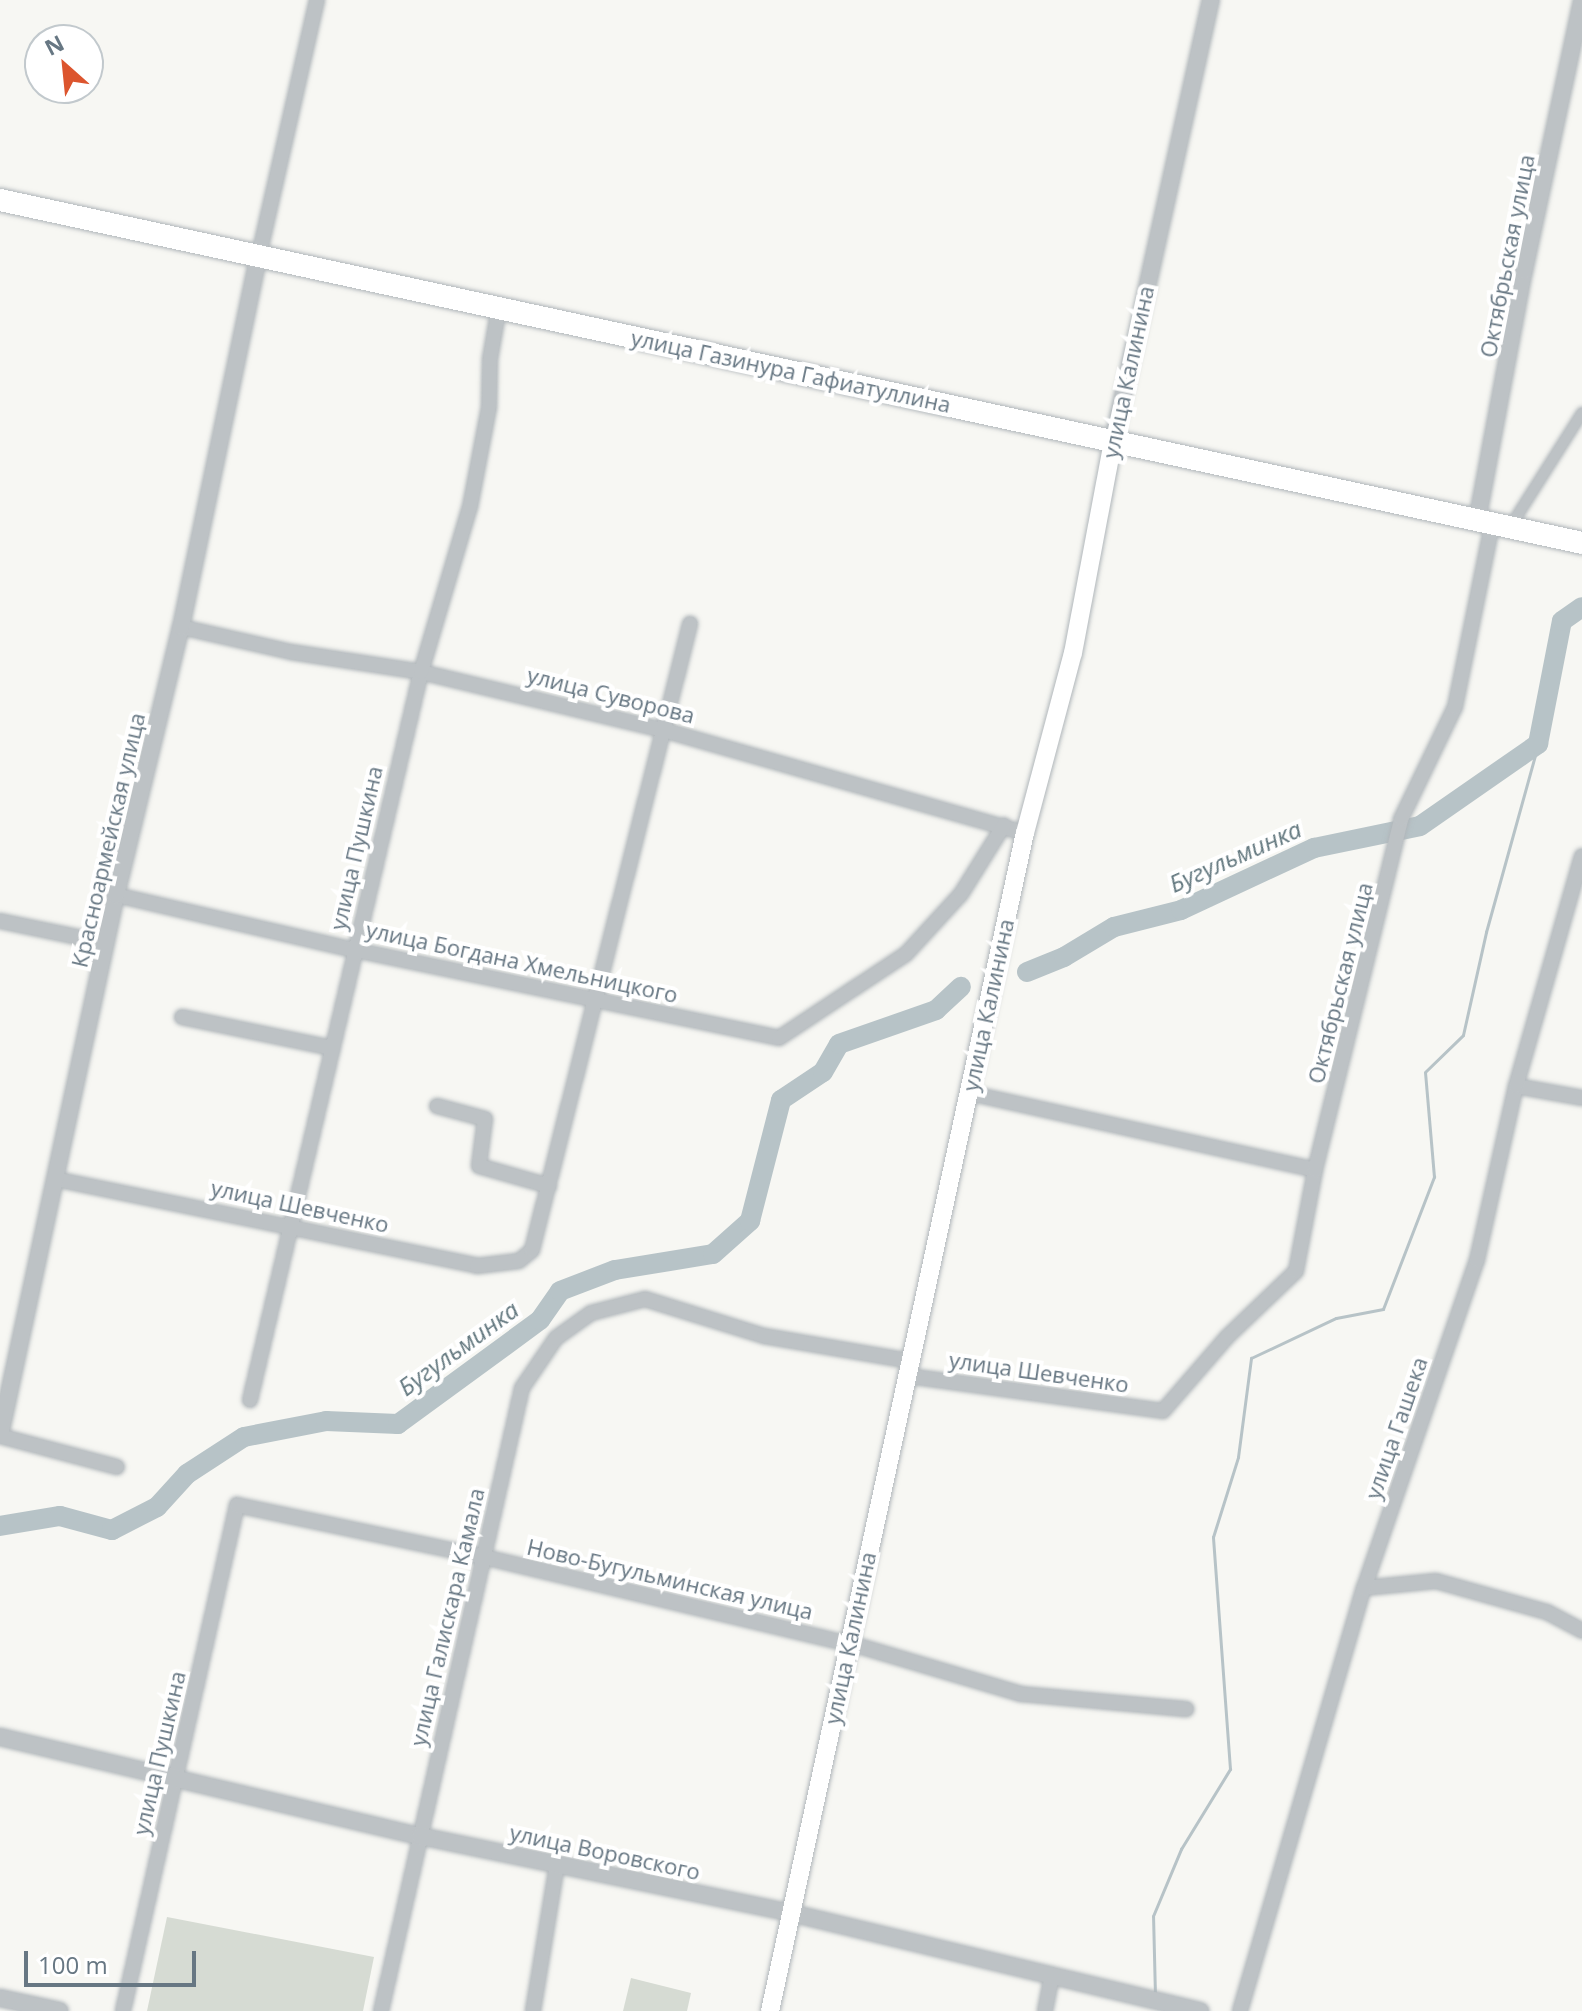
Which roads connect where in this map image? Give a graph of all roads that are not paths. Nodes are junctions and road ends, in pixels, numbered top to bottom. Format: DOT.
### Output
graph roads {
  1 [pos="317,0"];
  2 [pos="1211,0"];
  3 [pos="1582,0"];
  4 [pos="0,200"];
  5 [pos="259,255"];
  6 [pos="499,307"];
  7 [pos="1582,413"];
  8 [pos="1113,441"];
  9 [pos="1493,525"];
  10 [pos="1582,543"];
  11 [pos="690,624"];
  12 [pos="181,627"];
  13 [pos="421,672"];
  14 [pos="663,730"];
  15 [pos="1004,825"];
  16 [pos="1025,833"];
  17 [pos="1582,856"];
  18 [pos="116,895"];
  19 [pos="0,921"];
  20 [pos="106,943"];
  21 [pos="355,950"];
  22 [pos="595,1001"];
  23 [pos="182,1017"];
  24 [pos="332,1048"];
  25 [pos="1516,1086"];
  26 [pos="969,1093"];
  27 [pos="1582,1098"];
  28 [pos="437,1106"];
  29 [pos="1315,1170"];
  30 [pos="55,1179"];
  31 [pos="549,1186"];
  32 [pos="290,1226"];
  33 [pos="645,1299"];
  34 [pos="909,1368"];
  35 [pos="250,1400"];
  36 [pos="1163,1411"];
  37 [pos="0,1436"];
  38 [pos="117,1467"];
  39 [pos="237,1505"];
  40 [pos="484,1557"];
  41 [pos="1364,1588"];
  42 [pos="1582,1631"];
  43 [pos="848,1643"];
  44 [pos="1186,1709"];
  45 [pos="0,1737"];
  46 [pos="175,1779"];
  47 [pos="420,1836"];
  48 [pos="557,1864"];
  49 [pos="791,1913"];
  50 [pos="1052,1975"];
  51 [pos="0,1998"];
  52 [pos="60,2011"];
  53 [pos="123,2011"];
  54 [pos="381,2011"];
  55 [pos="533,2011"];
  56 [pos="770,2011"];
  57 [pos="1045,2011"];
  58 [pos="1200,2011"];
  59 [pos="1240,2011"];
  1 -- 5 [label="street"];
  2 -- 8 [label="street, улица Калинина"];
  3 -- 9 [label="street, Октябрьская улица"];
  4 -- 5 [label="main road, улица Газинура Гафиатуллина"];
  5 -- 6 [label="main road, улица Газинура Гафиатуллина"];
  5 -- 12 [label="street, Красноармейская улица"];
  6 -- 8 [label="main road, улица Газинура Гафиатуллина"];
  6 -- 13 [label="street, улица Пушкина"];
  7 -- 9 [label="street"];
  8 -- 9 [label="main road, улица Газинура Гафиатуллина"];
  8 -- 16 [label="main road, улица Калинина"];
  9 -- 10 [label="main road, улица Газинура Гафиатуллина"];
  9 -- 29 [label="street, Октябрьская улица"];
  11 -- 14 [label="street"];
  12 -- 13 [label="street, улица Суворова"];
  12 -- 18 [label="street, Красноармейская улица"];
  13 -- 14 [label="street, улица Суворова"];
  13 -- 21 [label="street, улица Пушкина"];
  14 -- 15 [label="street, улица Суворова"];
  14 -- 22 [label="street"];
  15 -- 16 [label="street, улица Суворова"];
  15 -- 22 [label="street, улица Богдана Хмельницкого"];
  16 -- 26 [label="main road, улица Калинина"];
  17 -- 25 [label="street, улица Гашека"];
  18 -- 20 [label="street, Красноармейская улица"];
  18 -- 21 [label="street, улица Богдана Хмельницкого"];
  19 -- 20 [label="street"];
  20 -- 30 [label="street, Красноармейская улица"];
  21 -- 22 [label="street, улица Богдана Хмельницкого"];
  21 -- 24 [label="street, улица Пушкина"];
  22 -- 31 [label="street"];
  23 -- 24 [label="street"];
  24 -- 32 [label="street, улица Пушкина"];
  25 -- 27 [label="street"];
  25 -- 41 [label="street, улица Гашека"];
  26 -- 29 [label="street"];
  26 -- 34 [label="main road, улица Калинина"];
  28 -- 31 [label="street"];
  29 -- 36 [label="street, Октябрьская улица"];
  30 -- 32 [label="street, улица Шевченко"];
  30 -- 37 [label="street, Красноармейская улица"];
  31 -- 32 [label="street, улица Шевченко"];
  32 -- 35 [label="street, улица Пушкина"];
  33 -- 34 [label="street, улица Шевченко"];
  33 -- 40 [label="street, улица Галискара Камала"];
  34 -- 36 [label="street, улица Шевченко"];
  34 -- 43 [label="main road, улица Калинина"];
  37 -- 38 [label="street"];
  39 -- 40 [label="street, Ново-Бугульминская улица"];
  39 -- 46 [label="street, улица Пушкина"];
  40 -- 43 [label="street, Ново-Бугульминская улица"];
  40 -- 47 [label="street, улица Галискара Камала"];
  41 -- 42 [label="street"];
  41 -- 59 [label="street, улица Гашека"];
  43 -- 44 [label="street, Ново-Бугульминская улица"];
  43 -- 49 [label="main road, улица Калинина"];
  45 -- 46 [label="street, улица Воровского"];
  46 -- 47 [label="street, улица Воровского"];
  46 -- 53 [label="street, улица Пушкина"];
  47 -- 48 [label="street, улица Воровского"];
  47 -- 54 [label="street, улица Галискара Камала"];
  48 -- 49 [label="street, улица Воровского"];
  48 -- 55 [label="street"];
  49 -- 50 [label="street, улица Воровского"];
  49 -- 56 [label="main road, улица Калинина"];
  50 -- 57 [label="street"];
  50 -- 58 [label="street, улица Воровского"];
  51 -- 52 [label="street"];
}
